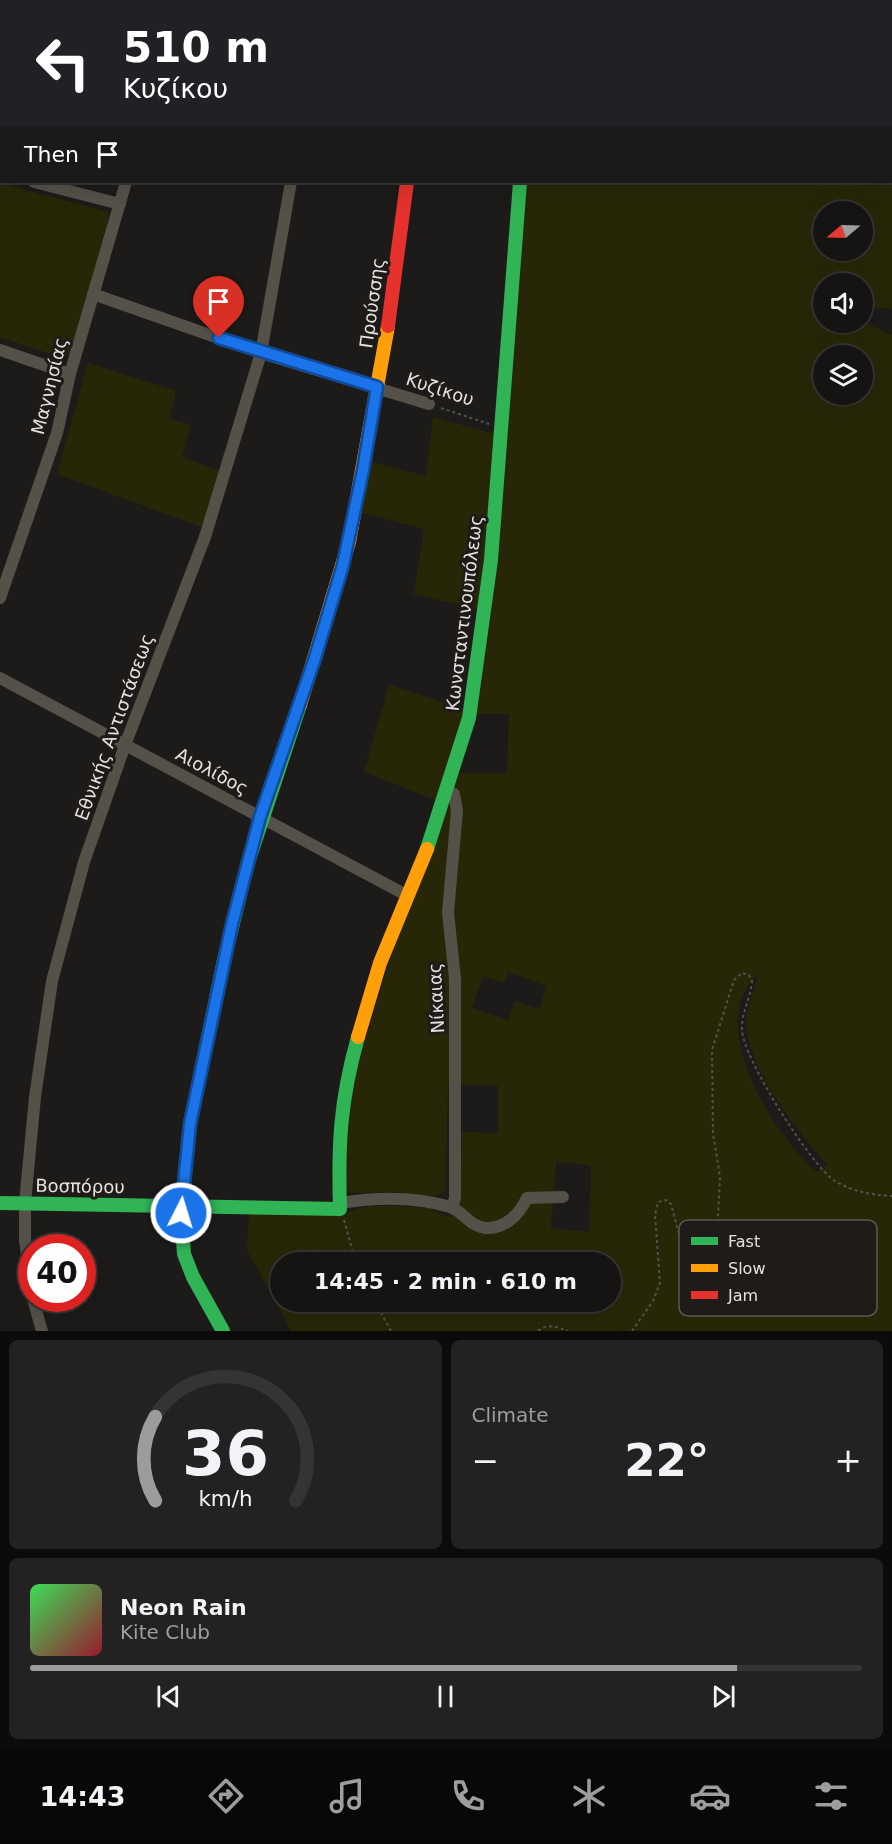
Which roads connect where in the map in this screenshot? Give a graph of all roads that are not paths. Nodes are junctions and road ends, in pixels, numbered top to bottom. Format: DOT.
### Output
graph roads {
  1 [pos="38,183"];
  2 [pos="126,183"];
  3 [pos="291,183"];
  4 [pos="407,183"];
  5 [pos="519,183"];
  6 [pos="120,204"];
  7 [pos="93,294"];
  8 [pos="0,350"];
  9 [pos="261,352"];
  10 [pos="70,374"];
  11 [pos="377,387"];
  12 [pos="429,404"];
  13 [pos="0,598"];
  14 [pos="0,678"];
  15 [pos="125,745"];
  16 [pos="447,790"];
  17 [pos="260,817"];
  18 [pos="408,896"];
  19 [pos="563,1197"];
  20 [pos="0,1203"];
  21 [pos="24,1203"];
  22 [pos="182,1205"];
  23 [pos="340,1206"];
  24 [pos="452,1208"];
  25 [pos="25,1234"];
  26 [pos="37,1312"];
  27 [pos="42,1331"];
  28 [pos="222,1331"];
  1 -- 6 [label="street"];
  2 -- 6 [label="street, Μαγνησίας"];
  3 -- 9 [label="street, Εθνικής Αντιστάσεως"];
  4 -- 11 [label="street, Προύσσης"];
  5 -- 16 [label="street, Κωνσταντινουπόλεως"];
  6 -- 7 [label="street, Μαγνησίας"];
  7 -- 9 [label="street, Κυζίκου"];
  7 -- 10 [label="street, Μαγνησίας"];
  8 -- 10 [label="street"];
  9 -- 11 [label="street, Κυζίκου"];
  9 -- 15 [label="street, Εθνικής Αντιστάσεως"];
  10 -- 13 [label="street, Μαγνησίας"];
  11 -- 12 [label="street, Κυζίκου"];
  11 -- 17 [label="street, Προύσσης"];
  14 -- 15 [label="street, Αιολίδος"];
  15 -- 17 [label="street, Αιολίδος"];
  15 -- 21 [label="street, Εθνικής Αντιστάσεως"];
  16 -- 18 [label="street, Κωνσταντινουπόλεως"];
  16 -- 24 [label="street, Νίκαιας"];
  17 -- 18 [label="street, Αιολίδος"];
  17 -- 22 [label="street, Προύσσης"];
  18 -- 23 [label="street, Κωνσταντινουπόλεως"];
  19 -- 24 [label="street"];
  20 -- 21 [label="street, Βοσπόρου"];
  21 -- 22 [label="street, Βοσπόρου"];
  21 -- 25 [label="street, Εθνικής Αντιστάσεως"];
  22 -- 23 [label="street, Βοσπόρου"];
  22 -- 28 [label="street, Προύσσης"];
  23 -- 24 [label="street"];
  26 -- 27 [label="street"];
}
